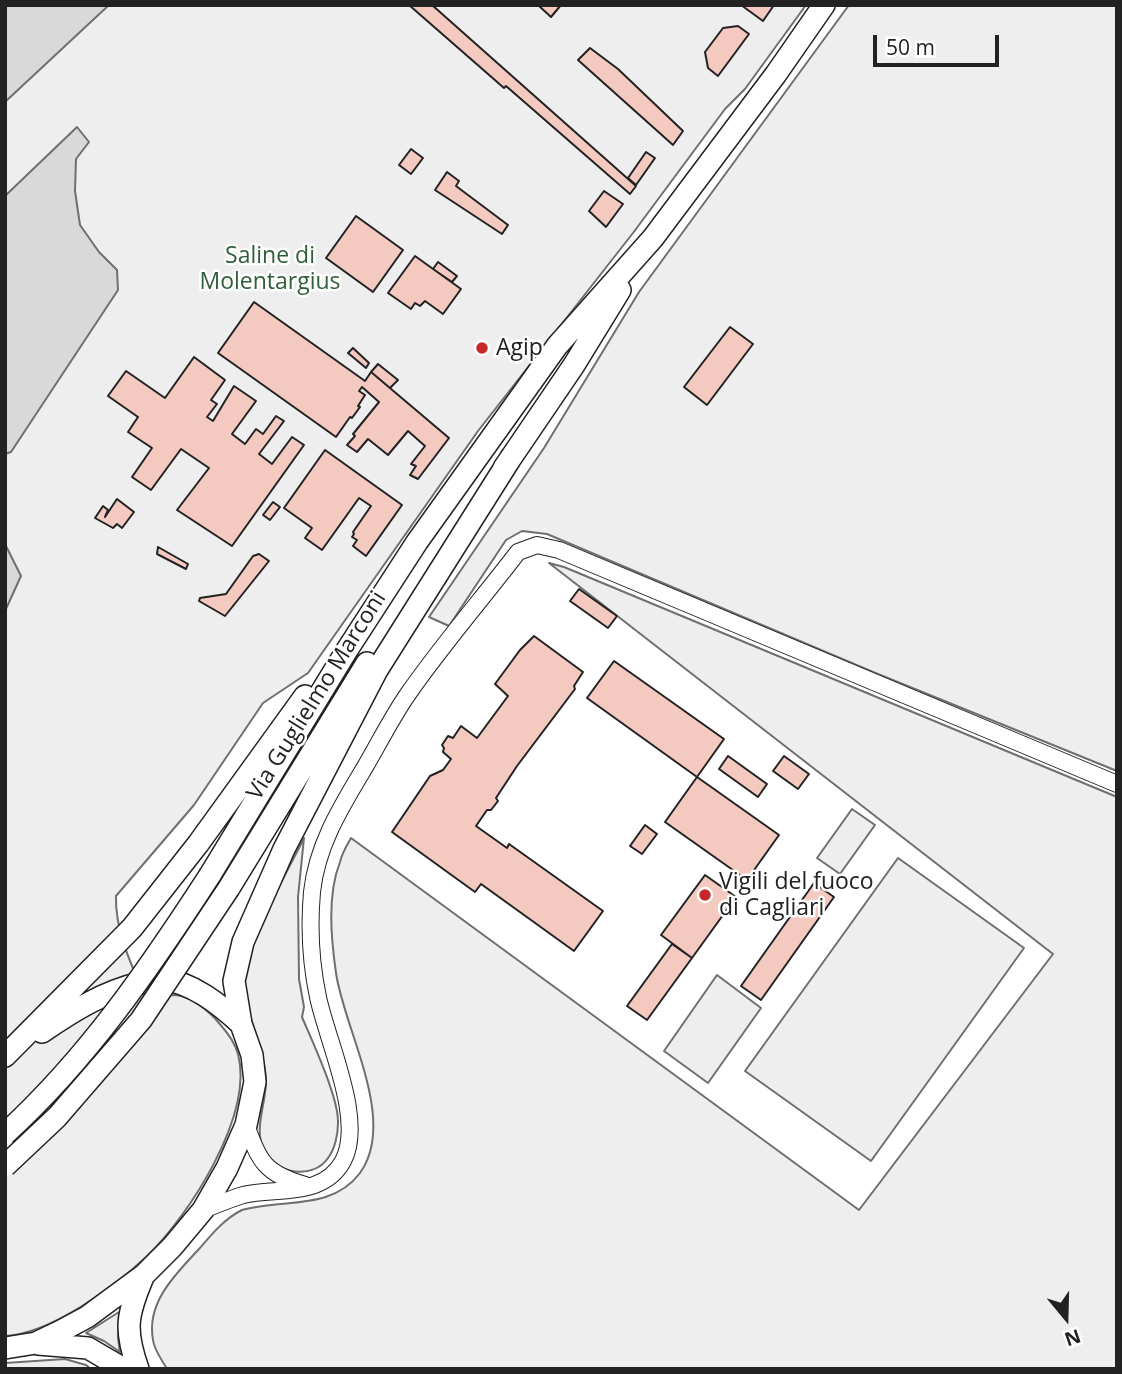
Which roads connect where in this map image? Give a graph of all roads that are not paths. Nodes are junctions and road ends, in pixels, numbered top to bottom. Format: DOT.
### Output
graph roads {
  1 [pos="824,5"];
  2 [pos="653,238"];
  3 [pos="512,456"];
  4 [pos="418,542"];
  5 [pos="1117,784"];
  6 [pos="241,1024"];
  7 [pos="5,1056"];
  8 [pos="246,1125"];
  9 [pos="5,1134"];
  10 [pos="5,1166"];
  11 [pos="310,1186"];
  12 [pos="203,1210"];
  13 [pos="144,1275"];
  14 [pos="36,1343"];
  15 [pos="5,1348"];
  16 [pos="124,1369"];
  17 [pos="138,1369"];
  1 -- 2 [label="main road, Via Guglielmo Marconi"];
  2 -- 3 [label="main road, Via Guglielmo Marconi"];
  2 -- 4 [label="main road, Via Guglielmo Marconi"];
  3 -- 6 [label="main road"];
  3 -- 10 [label="main road, Via Guglielmo Marconi, bridge"];
  4 -- 7 [label="main road"];
  4 -- 9 [label="main road, Via Guglielmo Marconi, bridge"];
  5 -- 11 [label="street"];
  6 -- 7 [label="main road"];
  6 -- 8 [label="main road"];
  8 -- 11 [label="street"];
  8 -- 12 [label="main road"];
  11 -- 12 [label="street"];
  12 -- 13 [label="main road"];
  13 -- 14 [label="main road"];
  13 -- 17 [label="main road"];
  14 -- 15 [label="main road"];
  14 -- 16 [label="main road"];
}
